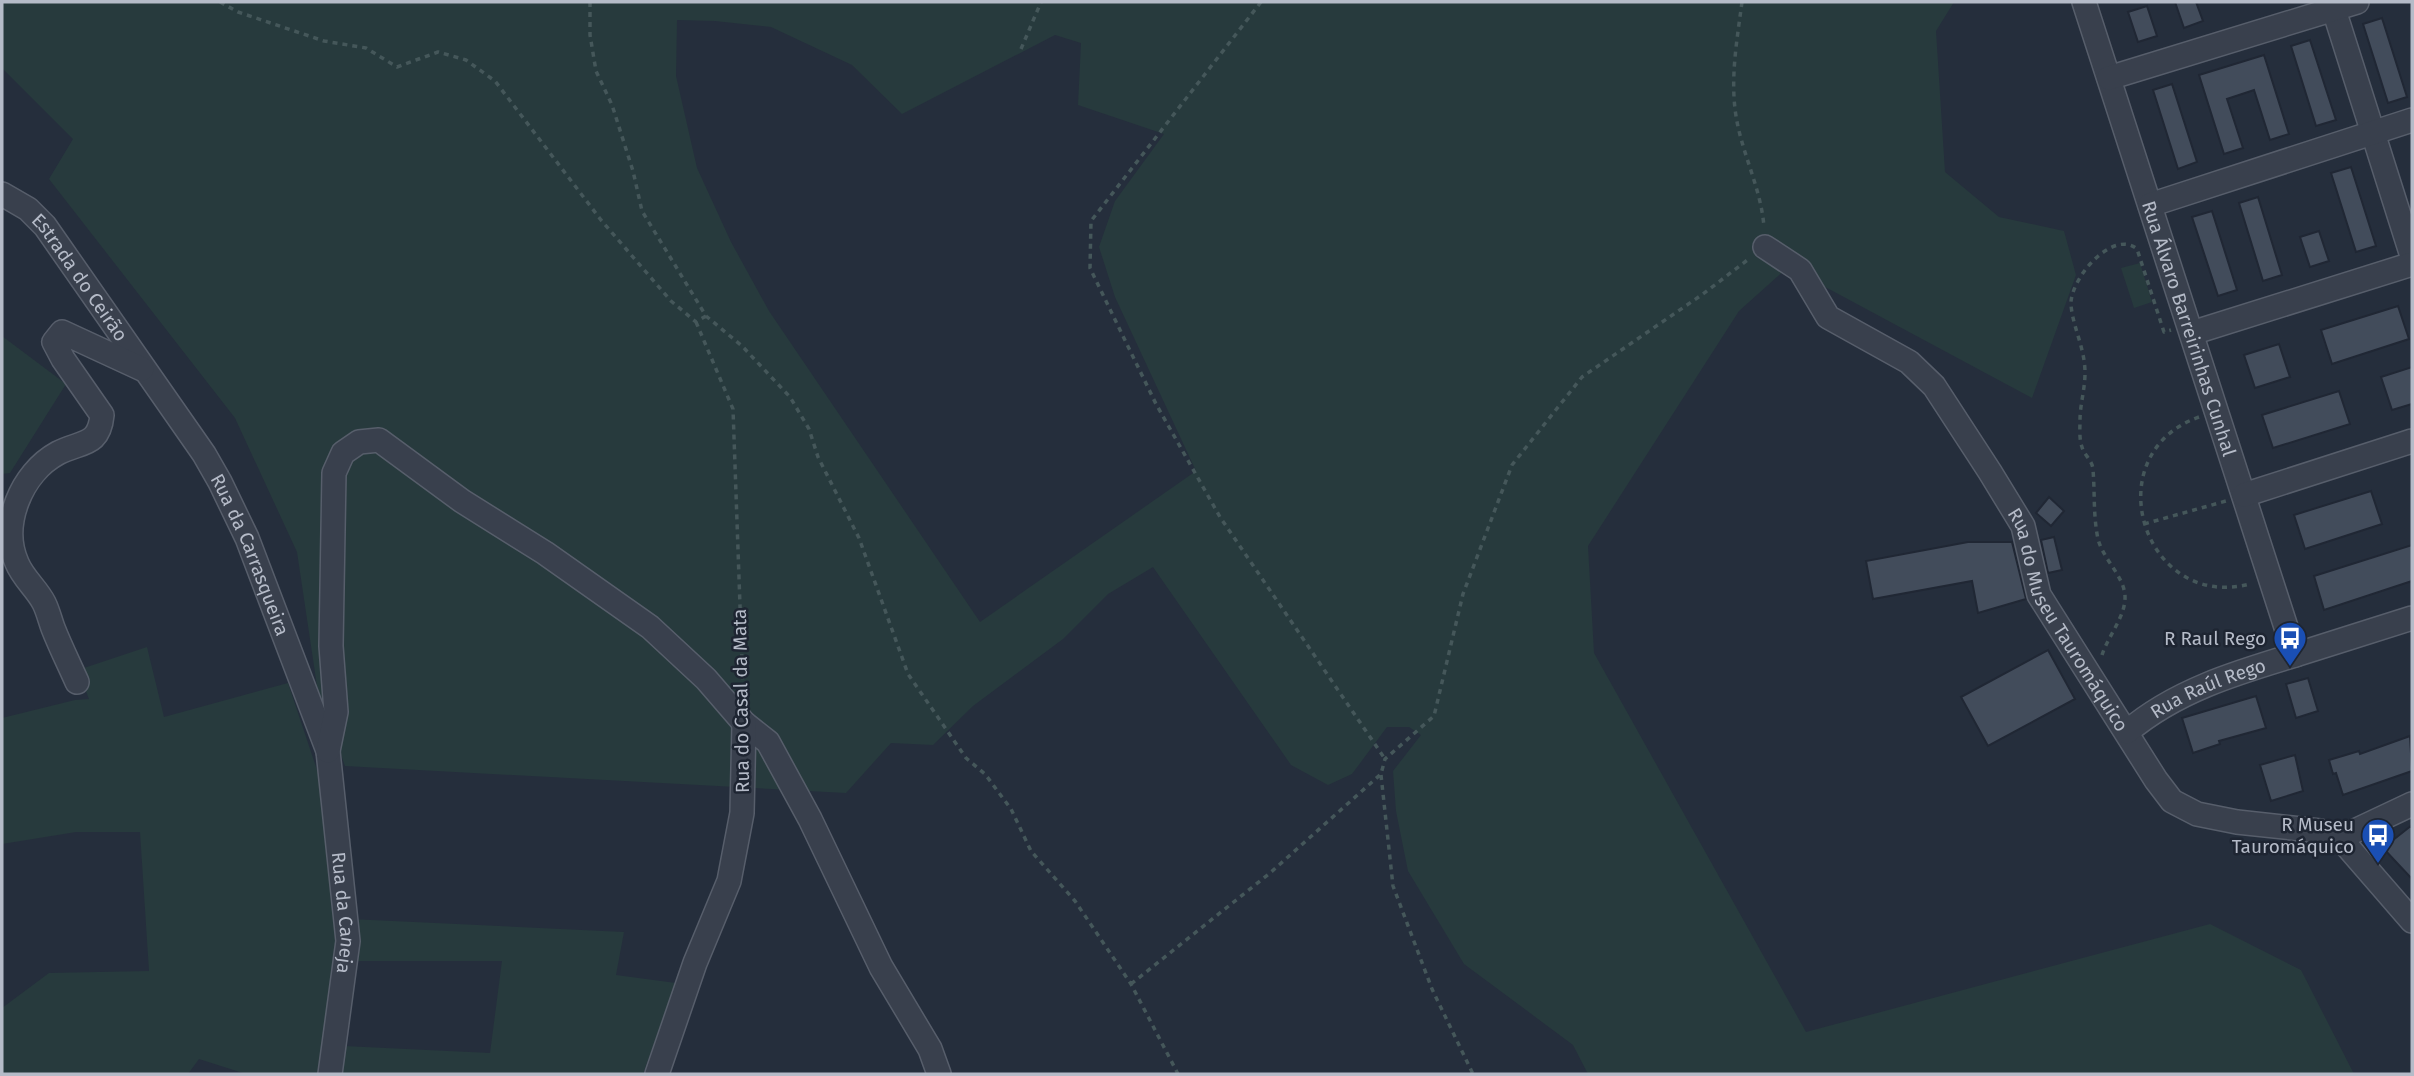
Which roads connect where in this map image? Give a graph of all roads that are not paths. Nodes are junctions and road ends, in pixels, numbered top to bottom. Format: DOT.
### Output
graph roads {
  1 [pos="2084,2"];
  2 [pos="2357,2"];
  3 [pos="2334,10"];
  4 [pos="2109,78"];
  5 [pos="2412,120"];
  6 [pos="2373,132"];
  7 [pos="2,194"];
  8 [pos="2150,205"];
  9 [pos="1765,247"];
  10 [pos="2412,256"];
  11 [pos="2412,264"];
  12 [pos="2190,328"];
  13 [pos="145,371"];
  14 [pos="2412,441"];
  15 [pos="2245,495"];
  16 [pos="2412,618"];
  17 [pos="2295,655"];
  18 [pos="77,682"];
  19 [pos="744,723"];
  20 [pos="2127,732"];
  21 [pos="328,751"];
  22 [pos="2412,804"];
  23 [pos="2340,838"];
  24 [pos="2412,920"];
  25 [pos="330,1074"];
  26 [pos="657,1074"];
  27 [pos="939,1074"];
  1 -- 4 [label="street, Rua Álvaro Barreirinhas Cunhal"];
  2 -- 3 [label="street"];
  3 -- 4 [label="street"];
  3 -- 6 [label="street"];
  4 -- 8 [label="street, Rua Álvaro Barreirinhas Cunhal"];
  5 -- 6 [label="street"];
  6 -- 8 [label="street"];
  6 -- 10 [label="street"];
  7 -- 13 [label="street, Estrada do Ceirão"];
  8 -- 12 [label="street, Rua Álvaro Barreirinhas Cunhal"];
  9 -- 20 [label="street, Rua do Museu Tauromáquico"];
  11 -- 12 [label="street"];
  12 -- 15 [label="street, Rua Álvaro Barreirinhas Cunhal"];
  13 -- 18 [label="street"];
  13 -- 21 [label="street, Rua da Carrasqueira"];
  14 -- 15 [label="street"];
  15 -- 17 [label="street, Rua Álvaro Barreirinhas Cunhal"];
  16 -- 17 [label="street, Rua Raúl Rego"];
  17 -- 20 [label="street, Rua Raúl Rego"];
  19 -- 21 [label="street"];
  19 -- 26 [label="street, Rua do Casal da Mata"];
  19 -- 27 [label="street"];
  20 -- 23 [label="street, Rua do Museu Tauromáquico"];
  21 -- 25 [label="street, Rua da Caneja"];
  22 -- 23 [label="street"];
  23 -- 24 [label="street"];
}
